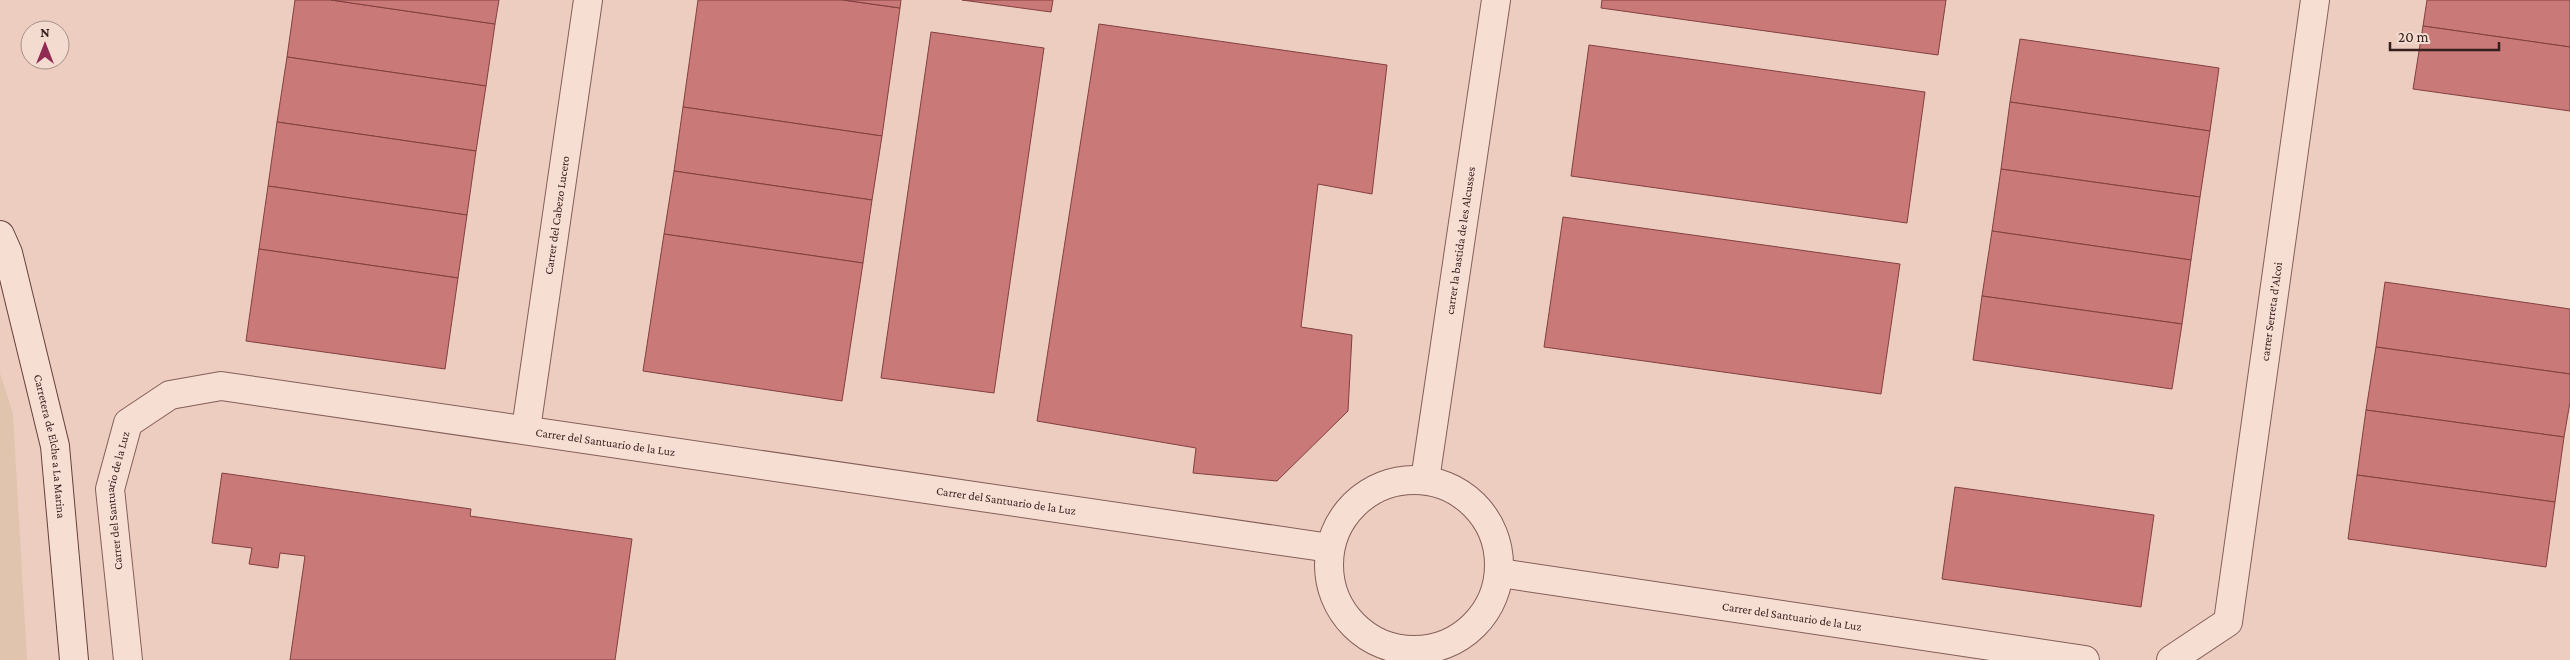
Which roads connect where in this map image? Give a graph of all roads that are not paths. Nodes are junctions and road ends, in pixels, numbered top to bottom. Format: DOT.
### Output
graph roads {
  1 [pos="588,0"];
  2 [pos="1496,0"];
  3 [pos="2315,0"];
  4 [pos="0,236"];
  5 [pos="526,430"];
  6 [pos="1426,480"];
  7 [pos="1330,548"];
  8 [pos="1500,573"];
  9 [pos="1400,655"];
  10 [pos="74,660"];
  11 [pos="128,660"];
  12 [pos="2085,660"];
  13 [pos="2171,660"];
  1 -- 5 [label="street, Carrer del Cabezo Lucero"];
  2 -- 6 [label="street, carrer la bastida de les Alcusses"];
  3 -- 13 [label="street, carrer Serreta d'Alcoi"];
  4 -- 10 [label="street, Carretera de Elche a La Marina"];
  5 -- 7 [label="street, Carrer del Santuario de la Luz"];
  5 -- 11 [label="street, Carrer del Santuario de la Luz"];
  6 -- 7 [label="street"];
  6 -- 8 [label="street"];
  7 -- 9 [label="street"];
  8 -- 9 [label="street"];
  8 -- 12 [label="street, Carrer del Santuario de la Luz"];
}
